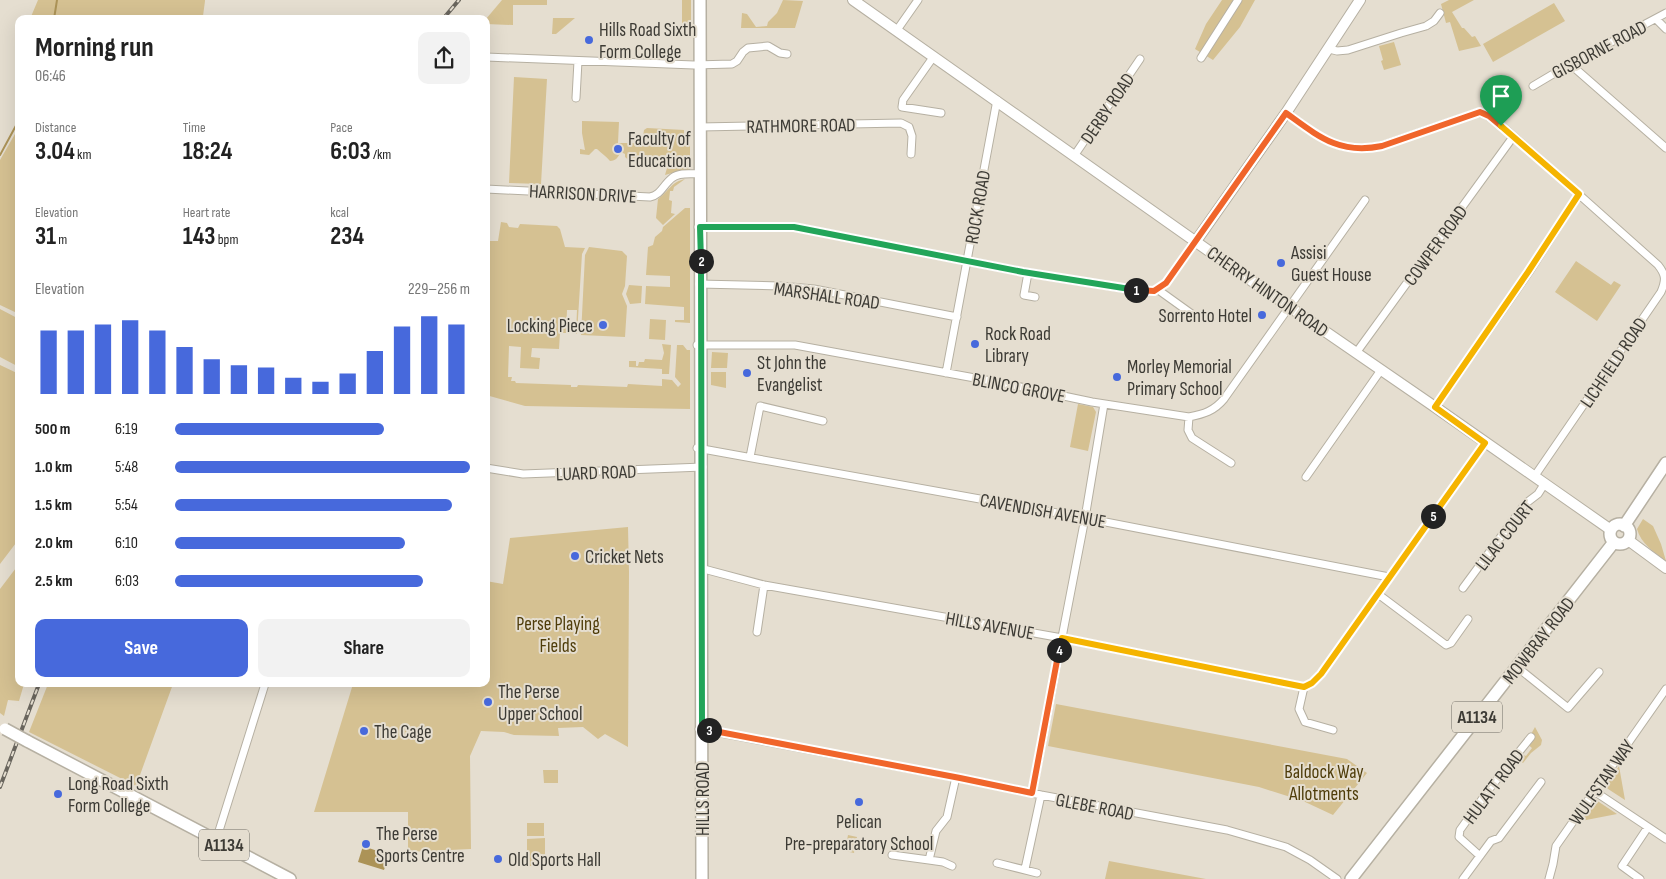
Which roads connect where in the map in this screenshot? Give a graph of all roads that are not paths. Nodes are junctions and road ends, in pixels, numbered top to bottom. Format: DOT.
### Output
graph roads {
  1 [pos="700,0"];
  2 [pos="853,0"];
  3 [pos="918,0"];
  4 [pos="1238,0"];
  5 [pos="1360,0"];
  6 [pos="1666,12"];
  7 [pos="1440,13"];
  8 [pos="1656,19"];
  9 [pos="1666,28"];
  10 [pos="897,30"];
  11 [pos="1328,49"];
  12 [pos="787,54"];
  13 [pos="934,56"];
  14 [pos="490,57"];
  15 [pos="1140,58"];
  16 [pos="1201,58"];
  17 [pos="578,61"];
  18 [pos="700,64"];
  19 [pos="1570,64"];
  20 [pos="1532,86"];
  21 [pos="576,98"];
  22 [pos="997,100"];
  23 [pos="942,113"];
  24 [pos="1286,113"];
  25 [pos="700,127"];
  26 [pos="1513,137"];
  27 [pos="1666,148"];
  28 [pos="911,154"];
  29 [pos="1074,156"];
  30 [pos="700,174"];
  31 [pos="490,189"];
  32 [pos="1579,194"];
  33 [pos="1365,200"];
  34 [pos="698,227"];
  35 [pos="1196,241"];
  36 [pos="968,260"];
  37 [pos="1028,272"];
  38 [pos="699,284"];
  39 [pos="1157,289"];
  40 [pos="1035,297"];
  41 [pos="1289,306"];
  42 [pos="957,317"];
  43 [pos="1196,317"];
  44 [pos="699,345"];
  45 [pos="1356,353"];
  46 [pos="1381,370"];
  47 [pos="946,373"];
  48 [pos="1104,404"];
  49 [pos="1435,407"];
  50 [pos="1189,417"];
  51 [pos="823,422"];
  52 [pos="1485,443"];
  53 [pos="699,448"];
  54 [pos="750,456"];
  55 [pos="1231,463"];
  56 [pos="1666,464"];
  57 [pos="703,467"];
  58 [pos="490,469"];
  59 [pos="1306,477"];
  60 [pos="1534,477"];
  61 [pos="1544,483"];
  62 [pos="1085,518"];
  63 [pos="1624,526"];
  64 [pos="1610,530"];
  65 [pos="1628,540"];
  66 [pos="1614,542"];
  67 [pos="699,567"];
  68 [pos="1666,568"];
  69 [pos="1389,576"];
  70 [pos="764,584"];
  71 [pos="1464,588"];
  72 [pos="1378,594"];
  73 [pos="1468,618"];
  74 [pos="757,632"];
  75 [pos="1062,638"];
  76 [pos="1517,667"];
  77 [pos="1599,672"];
  78 [pos="264,687"];
  79 [pos="1304,687"];
  80 [pos="1666,689"];
  81 [pos="2,728"];
  82 [pos="699,729"];
  83 [pos="1333,730"];
  84 [pos="1531,737"];
  85 [pos="956,777"];
  86 [pos="1541,782"];
  87 [pos="1594,791"];
  88 [pos="1032,793"];
  89 [pos="1041,795"];
  90 [pos="1648,827"];
  91 [pos="215,840"];
  92 [pos="1666,840"];
  93 [pos="891,855"];
  94 [pos="1480,856"];
  95 [pos="929,860"];
  96 [pos="997,863"];
  97 [pos="952,866"];
  98 [pos="1025,869"];
  99 [pos="1037,873"];
  100 [pos="290,879"];
  101 [pos="702,879"];
  102 [pos="1337,879"];
  103 [pos="1352,879"];
  104 [pos="1463,879"];
  105 [pos="1548,879"];
  106 [pos="1640,879"];
  1 -- 18 [label="main road, HILLS ROAD"];
  2 -- 10 [label="street, CHERRY HINTON ROAD"];
  3 -- 10 [label="street"];
  4 -- 16 [label="street"];
  5 -- 11 [label="street"];
  6 -- 8 [label="street, GISBORNE ROAD"];
  7 -- 11 [label="street"];
  8 -- 9 [label="street"];
  8 -- 19 [label="street, GISBORNE ROAD"];
  10 -- 13 [label="street, CHERRY HINTON ROAD"];
  11 -- 24 [label="street"];
  12 -- 18 [label="street"];
  13 -- 22 [label="street, CHERRY HINTON ROAD"];
  13 -- 23 [label="street"];
  14 -- 17 [label="street"];
  15 -- 29 [label="street, DERBY ROAD"];
  17 -- 18 [label="street"];
  17 -- 21 [label="street"];
  18 -- 25 [label="main road, HILLS ROAD"];
  19 -- 20 [label="street, GISBORNE ROAD"];
  19 -- 27 [label="street"];
  22 -- 29 [label="street, CHERRY HINTON ROAD"];
  22 -- 36 [label="street, ROCK ROAD"];
  24 -- 26 [label="street, LICHFIELD ROAD"];
  24 -- 35 [label="street"];
  25 -- 28 [label="street, RATHMORE ROAD"];
  25 -- 30 [label="main road, HILLS ROAD"];
  26 -- 32 [label="street, LICHFIELD ROAD"];
  26 -- 45 [label="street, COWPER ROAD"];
  29 -- 35 [label="street, CHERRY HINTON ROAD"];
  30 -- 31 [label="street, HARRISON DRIVE"];
  30 -- 34 [label="main road, HILLS ROAD"];
  32 -- 49 [label="street"];
  32 -- 60 [label="street, LICHFIELD ROAD"];
  33 -- 41 [label="street, BLINCO GROVE"];
  34 -- 36 [label="street"];
  34 -- 38 [label="main road, HILLS ROAD"];
  35 -- 39 [label="street"];
  35 -- 41 [label="street, CHERRY HINTON ROAD"];
  36 -- 37 [label="street"];
  36 -- 42 [label="street, ROCK ROAD"];
  37 -- 39 [label="street"];
  37 -- 40 [label="street"];
  38 -- 42 [label="street, MARSHALL ROAD"];
  38 -- 44 [label="main road, HILLS ROAD"];
  39 -- 43 [label="street"];
  41 -- 45 [label="street, CHERRY HINTON ROAD"];
  41 -- 50 [label="street, BLINCO GROVE"];
  42 -- 47 [label="street, ROCK ROAD"];
  44 -- 47 [label="street, BLINCO GROVE"];
  44 -- 53 [label="main road, HILLS ROAD"];
  45 -- 46 [label="street, CHERRY HINTON ROAD"];
  46 -- 49 [label="street, CHERRY HINTON ROAD"];
  46 -- 59 [label="street"];
  47 -- 48 [label="street, BLINCO GROVE"];
  48 -- 50 [label="street, BLINCO GROVE"];
  48 -- 62 [label="street"];
  49 -- 52 [label="street, CHERRY HINTON ROAD"];
  50 -- 55 [label="street"];
  51 -- 54 [label="street"];
  52 -- 60 [label="street, CHERRY HINTON ROAD"];
  52 -- 69 [label="street"];
  53 -- 54 [label="street, CAVENDISH AVENUE"];
  53 -- 57 [label="main road, HILLS ROAD"];
  54 -- 62 [label="street, CAVENDISH AVENUE"];
  56 -- 63 [label="main road"];
  57 -- 58 [label="street, LUARD ROAD"];
  57 -- 67 [label="main road, HILLS ROAD"];
  60 -- 61 [label="street, CHERRY HINTON ROAD"];
  61 -- 64 [label="street, CHERRY HINTON ROAD"];
  61 -- 71 [label="street, LILAC COURT"];
  62 -- 69 [label="street, CAVENDISH AVENUE"];
  62 -- 75 [label="street"];
  63 -- 64 [label="main road"];
  63 -- 65 [label="main road"];
  64 -- 66 [label="main road"];
  65 -- 66 [label="main road"];
  65 -- 68 [label="street"];
  66 -- 76 [label="main road, MOWBRAY ROAD / A1134"];
  67 -- 70 [label="street, HILLS AVENUE"];
  67 -- 82 [label="main road, HILLS ROAD"];
  69 -- 72 [label="street"];
  70 -- 74 [label="street"];
  70 -- 75 [label="street, HILLS AVENUE"];
  72 -- 73 [label="street"];
  72 -- 79 [label="street"];
  75 -- 79 [label="street, HILLS AVENUE"];
  75 -- 88 [label="street"];
  76 -- 77 [label="street"];
  76 -- 103 [label="main road, MOWBRAY ROAD / A1134"];
  78 -- 91 [label="street"];
  79 -- 83 [label="street"];
  80 -- 87 [label="street, WULFSTAN WAY"];
  81 -- 91 [label="main road, A1134, bridge"];
  82 -- 85 [label="street, GLEBE ROAD"];
  82 -- 101 [label="main road, HILLS ROAD"];
  84 -- 94 [label="street, HULATT ROAD"];
  85 -- 88 [label="street, GLEBE ROAD"];
  85 -- 95 [label="street"];
  86 -- 94 [label="street, HULATT ROAD"];
  87 -- 90 [label="street"];
  87 -- 105 [label="street, WULFSTAN WAY"];
  88 -- 89 [label="street, GLEBE ROAD"];
  89 -- 98 [label="street"];
  89 -- 102 [label="street, GLEBE ROAD"];
  90 -- 92 [label="street"];
  90 -- 106 [label="street"];
  91 -- 100 [label="main road, A1134"];
  93 -- 95 [label="street"];
  94 -- 104 [label="street, HULATT ROAD"];
  95 -- 97 [label="street"];
  96 -- 98 [label="street"];
  98 -- 99 [label="street"];
}
